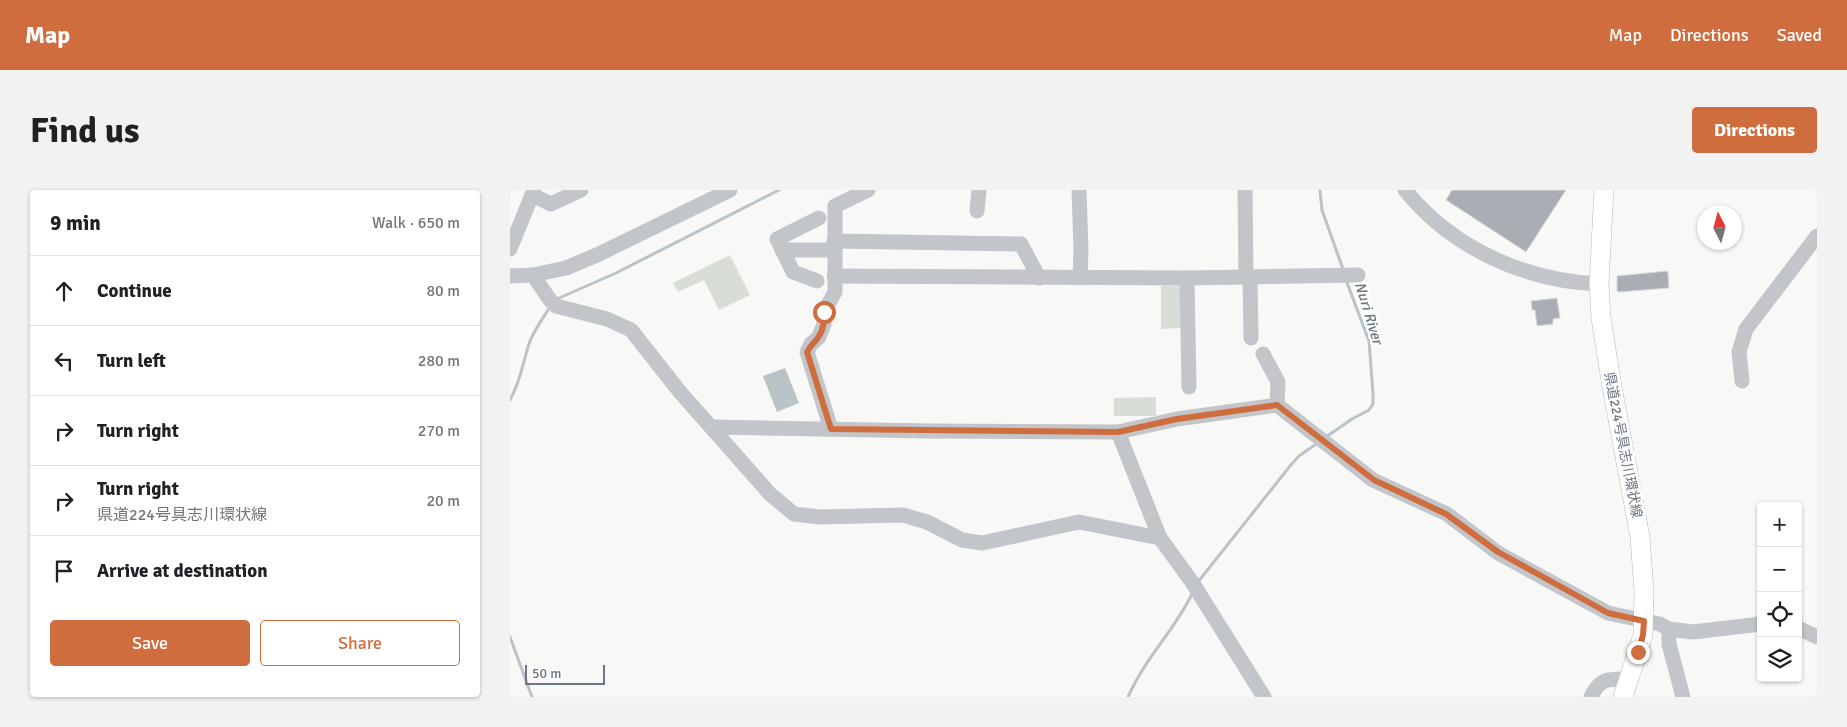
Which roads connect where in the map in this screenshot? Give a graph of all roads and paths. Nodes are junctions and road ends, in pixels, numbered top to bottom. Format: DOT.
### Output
graph roads {
  1 [pos="581,190"];
  2 [pos="730,190"];
  3 [pos="868,190"];
  4 [pos="979,190"];
  5 [pos="1079,190"];
  6 [pos="1245,190"];
  7 [pos="1405,190"];
  8 [pos="1604,190"];
  9 [pos="533,192"];
  10 [pos="978,211"];
  11 [pos="819,218"];
  12 [pos="1817,236"];
  13 [pos="834,245"];
  14 [pos="510,248"];
  15 [pos="782,250"];
  16 [pos="1813,255"];
  17 [pos="533,275"];
  18 [pos="510,276"];
  19 [pos="834,276"];
  20 [pos="1358,276"];
  21 [pos="1039,278"];
  22 [pos="1080,278"];
  23 [pos="1188,278"];
  24 [pos="1248,278"];
  25 [pos="817,281"];
  26 [pos="1599,284"];
  27 [pos="1252,338"];
  28 [pos="1263,354"];
  29 [pos="1742,381"];
  30 [pos="1189,387"];
  31 [pos="1277,405"];
  32 [pos="712,427"];
  33 [pos="831,429"];
  34 [pos="1118,432"];
  35 [pos="1160,538"];
  36 [pos="1644,621"];
  37 [pos="1757,624"];
  38 [pos="1669,629"];
  39 [pos="1802,630"];
  40 [pos="1817,637"];
  41 [pos="1629,679"];
  42 [pos="1264,697"];
  43 [pos="1591,697"];
  44 [pos="1623,697"];
  45 [pos="1683,697"];
  1 -- 9 [label="street"];
  2 -- 17 [label="street"];
  3 -- 13 [label="street"];
  4 -- 10 [label="street"];
  5 -- 22 [label="street"];
  6 -- 24 [label="street"];
  7 -- 26 [label="street"];
  8 -- 26 [label="main road, 県道224号具志川環状線"];
  9 -- 14 [label="street"];
  11 -- 15 [label="street"];
  12 -- 16 [label="street"];
  13 -- 15 [label="street"];
  13 -- 19 [label="street"];
  13 -- 21 [label="street"];
  15 -- 25 [label="street"];
  16 -- 29 [label="street"];
  17 -- 18 [label="street"];
  17 -- 32 [label="street"];
  19 -- 21 [label="street"];
  19 -- 33 [label="street"];
  20 -- 24 [label="street"];
  21 -- 22 [label="street"];
  22 -- 23 [label="street"];
  23 -- 24 [label="street"];
  23 -- 30 [label="street"];
  24 -- 27 [label="street"];
  26 -- 36 [label="main road, 県道224号具志川環状線"];
  28 -- 31 [label="street"];
  31 -- 34 [label="street"];
  31 -- 36 [label="street"];
  32 -- 33 [label="street"];
  32 -- 35 [label="street"];
  33 -- 34 [label="street"];
  34 -- 35 [label="street"];
  35 -- 42 [label="street"];
  36 -- 38 [label="street"];
  36 -- 41 [label="main road, 県道224号具志川環状線"];
  37 -- 38 [label="street"];
  38 -- 45 [label="street"];
  39 -- 40 [label="street"];
  41 -- 43 [label="street"];
  41 -- 44 [label="main road, 県道224号具志川環状線"];
}
